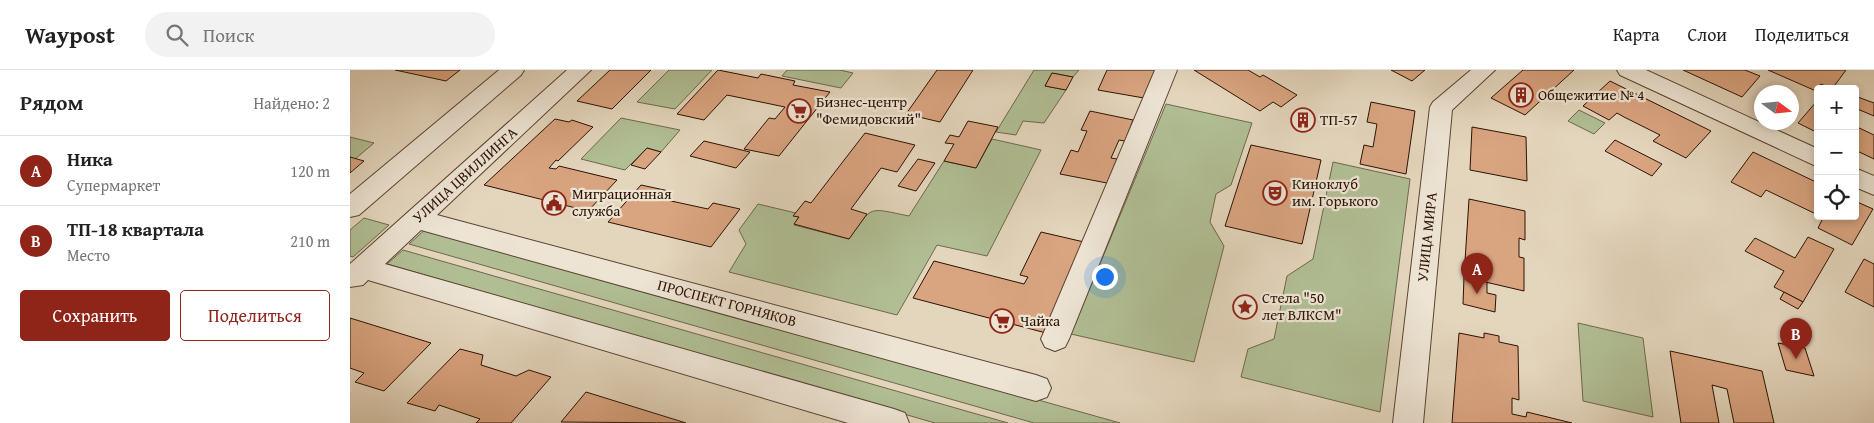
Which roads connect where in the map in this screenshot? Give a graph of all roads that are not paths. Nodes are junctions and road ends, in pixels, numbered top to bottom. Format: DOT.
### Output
graph roads {
  1 [pos="513,70"];
  2 [pos="580,70"];
  3 [pos="1166,70"];
  4 [pos="1484,70"];
  5 [pos="1628,70"];
  6 [pos="1814,157"];
  7 [pos="1859,179"];
  8 [pos="1874,186"];
  9 [pos="350,208"];
  10 [pos="417,219"];
  11 [pos="357,273"];
  12 [pos="1055,339"];
  13 [pos="1036,388"];
  14 [pos="894,423"];
  15 [pos="1408,423"];
  1 -- 9 [label="street"];
  2 -- 10 [label="street, УЛИЦА ЦВИЛЛИНГА"];
  3 -- 12 [label="street"];
  4 -- 15 [label="street, УЛИЦА МИРА"];
  5 -- 6 [label="street"];
  7 -- 8 [label="street"];
  10 -- 11 [label="street, УЛИЦА ЦВИЛЛИНГА"];
  10 -- 13 [label="street, ПРОСПЕКТ ГОРНЯКОВ"];
  11 -- 14 [label="street"];
}
